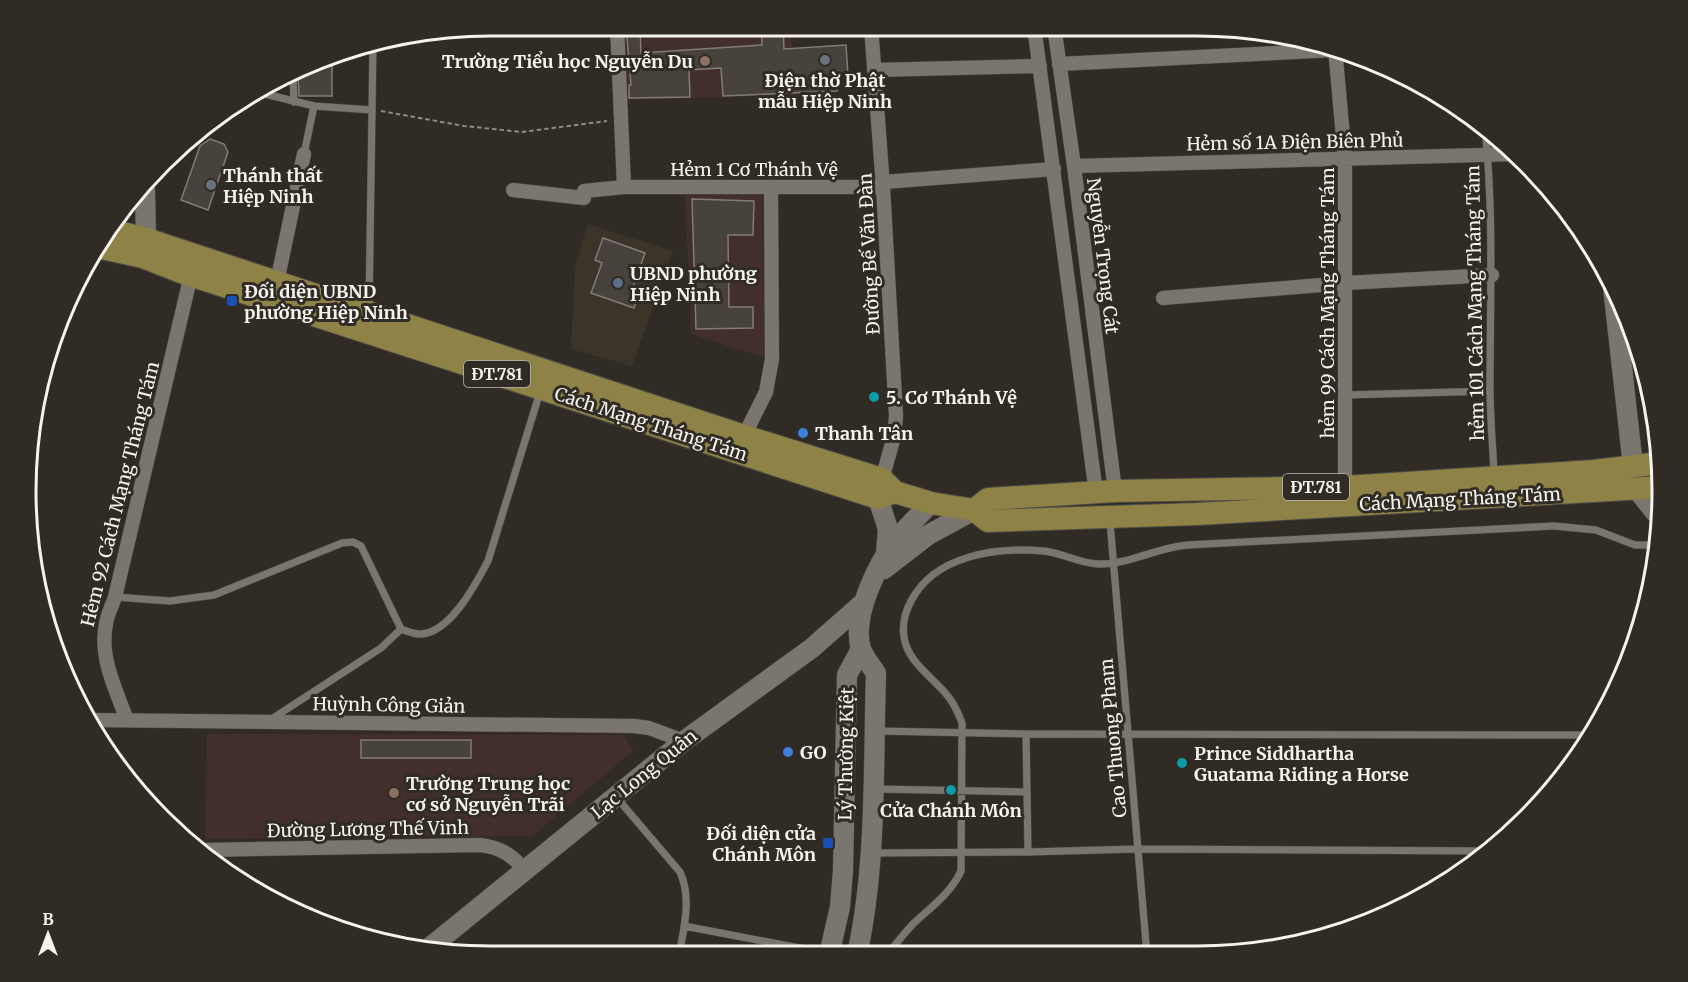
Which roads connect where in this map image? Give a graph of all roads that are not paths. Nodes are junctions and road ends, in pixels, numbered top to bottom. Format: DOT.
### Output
graph roads {
  1 [pos="617,36"];
  2 [pos="872,36"];
  3 [pos="1036,36"];
  4 [pos="1055,36"];
  5 [pos="1309,51"];
  6 [pos="373,52"];
  7 [pos="1338,58"];
  8 [pos="1059,64"];
  9 [pos="1040,66"];
  10 [pos="874,70"];
  11 [pos="293,82"];
  12 [pos="267,95"];
  13 [pos="294,102"];
  14 [pos="314,106"];
  15 [pos="372,110"];
  16 [pos="1486,140"];
  17 [pos="304,154"];
  18 [pos="1503,154"];
  19 [pos="1488,155"];
  20 [pos="1345,159"];
  21 [pos="1074,166"];
  22 [pos="1054,169"];
  23 [pos="883,184"];
  24 [pos="624,187"];
  25 [pos="771,188"];
  26 [pos="513,190"];
  27 [pos="145,196"];
  28 [pos="116,234"];
  29 [pos="107,247"];
  30 [pos="145,248"];
  31 [pos="191,275"];
  32 [pos="1492,275"];
  33 [pos="277,282"];
  34 [pos="1345,283"];
  35 [pos="1163,298"];
  36 [pos="369,312"];
  37 [pos="1616,315"];
  38 [pos="542,388"];
  39 [pos="1490,391"];
  40 [pos="1344,395"];
  41 [pos="744,436"];
  42 [pos="1651,468"];
  43 [pos="1635,477"];
  44 [pos="1494,478"];
  45 [pos="1652,484"];
  46 [pos="1345,487"];
  47 [pos="885,490"];
  48 [pos="1196,490"];
  49 [pos="1106,492"];
  50 [pos="931,503"];
  51 [pos="1652,506"];
  52 [pos="974,510"];
  53 [pos="1197,513"];
  54 [pos="1109,518"];
  55 [pos="1648,545"];
  56 [pos="885,556"];
  57 [pos="1113,562"];
  58 [pos="877,574"];
  59 [pos="115,597"];
  60 [pos="863,603"];
  61 [pos="401,629"];
  62 [pos="861,649"];
  63 [pos="98,720"];
  64 [pos="127,720"];
  65 [pos="268,722"];
  66 [pos="874,731"];
  67 [pos="962,733"];
  68 [pos="1026,734"];
  69 [pos="1128,734"];
  70 [pos="1581,735"];
  71 [pos="684,741"];
  72 [pos="872,789"];
  73 [pos="962,791"];
  74 [pos="1027,792"];
  75 [pos="616,796"];
  76 [pos="1137,849"];
  77 [pos="211,850"];
  78 [pos="1475,851"];
  79 [pos="1028,852"];
  80 [pos="872,853"];
  81 [pos="961,853"];
  82 [pos="525,870"];
  83 [pos="684,926"];
  84 [pos="436,942"];
  85 [pos="681,946"];
  86 [pos="785,946"];
  87 [pos="832,946"];
  88 [pos="859,946"];
  89 [pos="894,946"];
  90 [pos="1146,946"];
  1 -- 24 [label="street"];
  2 -- 10 [label="street, Đường Bế Văn Đàn"];
  3 -- 9 [label="street"];
  4 -- 8 [label="street, Nguyễn Trọng Cát"];
  5 -- 8 [label="street"];
  6 -- 15 [label="lane"];
  7 -- 20 [label="street, hẻm 99 Cách Mạng Tháng Tám"];
  8 -- 21 [label="street, Nguyễn Trọng Cát"];
  9 -- 10 [label="street"];
  9 -- 22 [label="street"];
  10 -- 23 [label="street, Đường Bế Văn Đàn"];
  11 -- 13 [label="lane"];
  12 -- 13 [label="lane"];
  13 -- 14 [label="lane"];
  14 -- 15 [label="lane"];
  14 -- 17 [label="lane"];
  15 -- 36 [label="lane"];
  16 -- 19 [label="lane, hẻm 101 Cách Mạng Tháng Tám"];
  17 -- 33 [label="street"];
  18 -- 19 [label="street, Hẻm số 1A Điện Biên Phủ"];
  19 -- 20 [label="street, Hẻm số 1A Điện Biên Phủ"];
  19 -- 32 [label="lane, hẻm 101 Cách Mạng Tháng Tám"];
  20 -- 21 [label="street, Hẻm số 1A Điện Biên Phủ"];
  20 -- 34 [label="street, hẻm 99 Cách Mạng Tháng Tám"];
  21 -- 49 [label="street, Nguyễn Trọng Cát"];
  22 -- 23 [label="street, Hẻm 1 Cơ Thánh Vệ"];
  22 -- 49 [label="street"];
  23 -- 25 [label="street, Hẻm 1 Cơ Thánh Vệ"];
  23 -- 47 [label="street, Đường Bế Văn Đàn"];
  24 -- 25 [label="street, Hẻm 1 Cơ Thánh Vệ"];
  24 -- 26 [label="street, Hẻm 1 Cơ Thánh Vệ"];
  25 -- 41 [label="street"];
  27 -- 30 [label="main road"];
  28 -- 30 [label="main road, Cách Mạng Tháng Tám / ĐT.781"];
  29 -- 30 [label="main road, Cách Mạng Tháng Tám / ĐT.781"];
  30 -- 31 [label="main road, Cách Mạng Tháng Tám / ĐT.781"];
  30 -- 33 [label="main road, Cách Mạng Tháng Tám / ĐT.781"];
  31 -- 38 [label="main road, Cách Mạng Tháng Tám / ĐT.781"];
  31 -- 59 [label="street, Hẻm 92 Cách Mạng Tháng Tám"];
  32 -- 34 [label="street"];
  32 -- 39 [label="lane, hẻm 101 Cách Mạng Tháng Tám"];
  33 -- 36 [label="main road, Cách Mạng Tháng Tám / ĐT.781"];
  34 -- 35 [label="street"];
  34 -- 40 [label="street, hẻm 99 Cách Mạng Tháng Tám"];
  36 -- 41 [label="main road, Cách Mạng Tháng Tám / ĐT.781"];
  37 -- 43 [label="main road"];
  38 -- 47 [label="main road, Cách Mạng Tháng Tám / ĐT.781"];
  38 -- 61 [label="lane"];
  39 -- 40 [label="lane"];
  39 -- 44 [label="lane, hẻm 101 Cách Mạng Tháng Tám"];
  40 -- 46 [label="street, hẻm 99 Cách Mạng Tháng Tám"];
  41 -- 47 [label="main road, Cách Mạng Tháng Tám / ĐT.781"];
  42 -- 43 [label="main road, Cách Mạng Tháng Tám / ĐT.781"];
  43 -- 44 [label="main road, Cách Mạng Tháng Tám / ĐT.781"];
  43 -- 45 [label="main road, Cách Mạng Tháng Tám / ĐT.781"];
  43 -- 51 [label="main road"];
  43 -- 53 [label="main road, Cách Mạng Tháng Tám / ĐT.781"];
  44 -- 46 [label="main road, Cách Mạng Tháng Tám / ĐT.781"];
  46 -- 48 [label="main road, Cách Mạng Tháng Tám / ĐT.781"];
  47 -- 50 [label="main road, Cách Mạng Tháng Tám / ĐT.781"];
  47 -- 56 [label="main road"];
  48 -- 49 [label="main road, Cách Mạng Tháng Tám / ĐT.781"];
  48 -- 53 [label="main road"];
  49 -- 52 [label="main road, Cách Mạng Tháng Tám / ĐT.781"];
  49 -- 54 [label="main road"];
  50 -- 52 [label="main road, Cách Mạng Tháng Tám / ĐT.781"];
  50 -- 56 [label="main road, Lạc Long Quân"];
  52 -- 54 [label="main road, Cách Mạng Tháng Tám / ĐT.781"];
  52 -- 58 [label="main road, Lạc Long Quân"];
  53 -- 54 [label="main road, Cách Mạng Tháng Tám / ĐT.781"];
  54 -- 57 [label="lane, Cao Thuong Pham"];
  55 -- 57 [label="lane"];
  56 -- 58 [label="main road, Lạc Long Quân"];
  57 -- 67 [label="lane"];
  57 -- 69 [label="lane, Cao Thuong Pham"];
  58 -- 60 [label="main road, Lạc Long Quân"];
  59 -- 61 [label="lane"];
  59 -- 64 [label="street, Hẻm 92 Cách Mạng Tháng Tám"];
  60 -- 62 [label="main road, Lạc Long Quân"];
  60 -- 71 [label="main road, Lạc Long Quân"];
  61 -- 65 [label="lane"];
  62 -- 66 [label="main road, Lý Thường Kiệt"];
  62 -- 87 [label="main road, Lý Thường Kiệt"];
  63 -- 64 [label="street, Huỳnh Công Giản"];
  64 -- 65 [label="street, Huỳnh Công Giản"];
  65 -- 71 [label="street, Huỳnh Công Giản"];
  66 -- 67 [label="lane"];
  66 -- 72 [label="main road, Lý Thường Kiệt"];
  67 -- 68 [label="lane"];
  67 -- 73 [label="lane"];
  68 -- 69 [label="lane"];
  68 -- 74 [label="lane"];
  69 -- 70 [label="lane"];
  69 -- 76 [label="lane, Cao Thuong Pham"];
  71 -- 75 [label="main road, Lạc Long Quân"];
  72 -- 73 [label="lane"];
  72 -- 80 [label="main road, Lý Thường Kiệt"];
  73 -- 74 [label="lane"];
  73 -- 81 [label="lane"];
  74 -- 79 [label="lane"];
  75 -- 82 [label="main road, Lạc Long Quân"];
  75 -- 83 [label="lane"];
  76 -- 78 [label="lane"];
  76 -- 79 [label="lane"];
  76 -- 90 [label="lane, Cao Thuong Pham"];
  77 -- 82 [label="street, Đường Lương Thế Vinh"];
  79 -- 81 [label="lane"];
  80 -- 81 [label="lane"];
  80 -- 88 [label="main road, Lý Thường Kiệt"];
  81 -- 89 [label="lane"];
  82 -- 84 [label="main road, Lạc Long Quân"];
  83 -- 85 [label="lane"];
  83 -- 86 [label="lane"];
}
